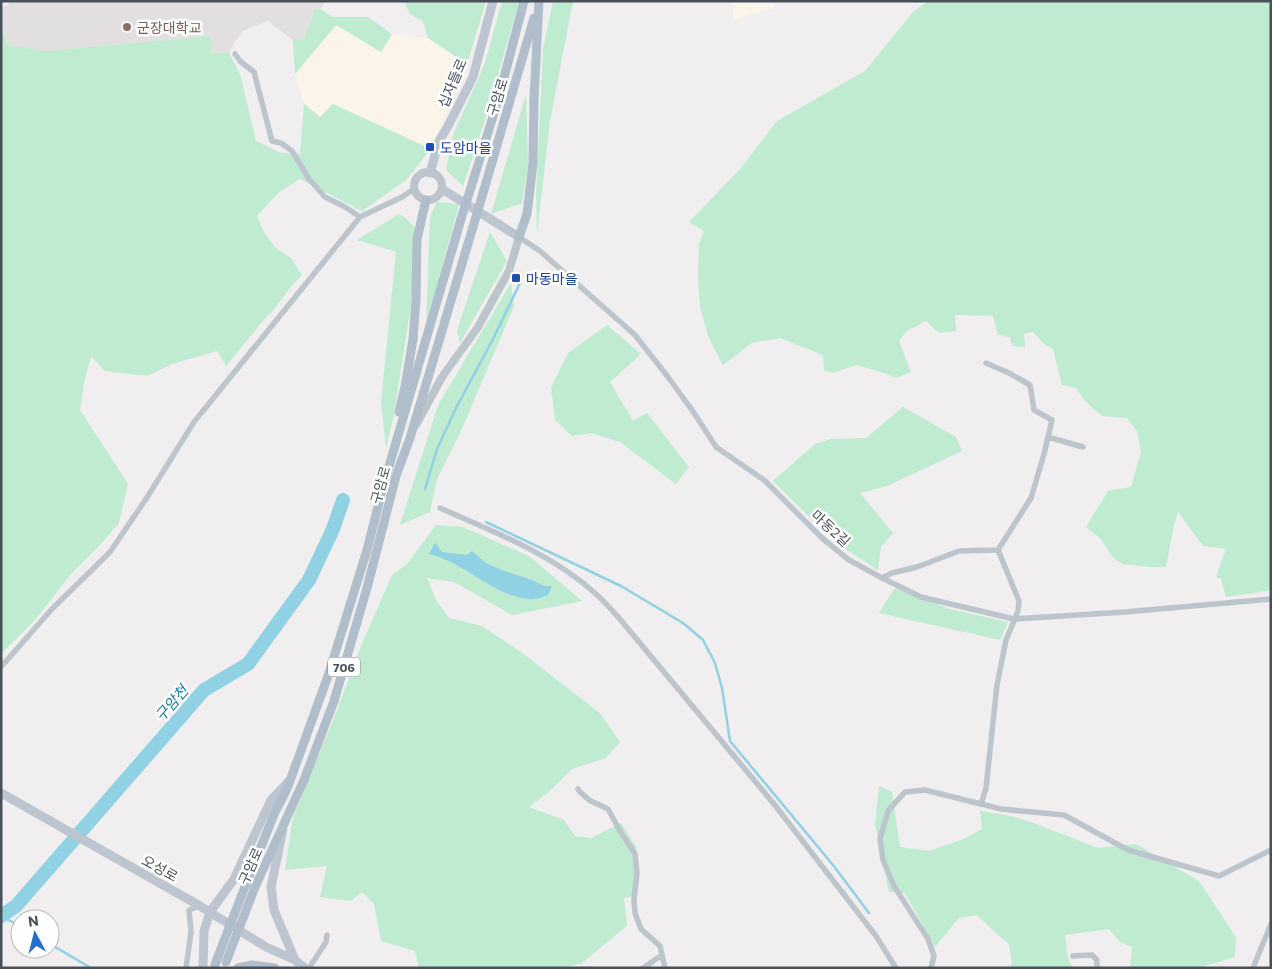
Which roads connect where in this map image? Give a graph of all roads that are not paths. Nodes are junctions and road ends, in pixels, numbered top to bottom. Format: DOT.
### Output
graph roads {
  1 [pos="493,1"];
  2 [pos="524,1"];
  3 [pos="539,1"];
  4 [pos="235,54"];
  5 [pos="430,173"];
  6 [pos="414,189"];
  7 [pos="442,189"];
  8 [pos="426,200"];
  9 [pos="360,216"];
  10 [pos="519,237"];
  11 [pos="986,363"];
  12 [pos="1048,437"];
  13 [pos="410,438"];
  14 [pos="1083,446"];
  15 [pos="383,487"];
  16 [pos="440,508"];
  17 [pos="998,550"];
  18 [pos="882,578"];
  19 [pos="1271,599"];
  20 [pos="1014,619"];
  21 [pos="1,667"];
  22 [pos="289,781"];
  23 [pos="578,789"];
  24 [pos="1,793"];
  25 [pos="981,804"];
  26 [pos="284,824"];
  27 [pos="1271,850"];
  28 [pos="251,885"];
  29 [pos="200,906"];
  30 [pos="210,912"];
  31 [pos="1271,924"];
  32 [pos="327,936"];
  33 [pos="662,955"];
  34 [pos="1073,956"];
  35 [pos="220,964"];
  36 [pos="295,964"];
  37 [pos="186,968"];
  38 [pos="203,968"];
  39 [pos="238,968"];
  40 [pos="275,968"];
  41 [pos="305,968"];
  42 [pos="309,968"];
  43 [pos="643,968"];
  44 [pos="665,968"];
  45 [pos="896,968"];
  46 [pos="931,968"];
  47 [pos="1097,968"];
  48 [pos="1252,968"];
  1 -- 5 [label="main road, 십자들로"];
  2 -- 15 [label="main road, 구암로, bridge"];
  3 -- 10 [label="main road"];
  3 -- 13 [label="main road, 구암로, bridge"];
  4 -- 9 [label="street"];
  5 -- 6 [label="street"];
  5 -- 7 [label="street"];
  6 -- 8 [label="street"];
  6 -- 9 [label="street"];
  7 -- 8 [label="street"];
  7 -- 10 [label="main road"];
  8 -- 15 [label="main road, 706"];
  9 -- 21 [label="street"];
  10 -- 13 [label="street, 706"];
  10 -- 18 [label="street, 마동2길"];
  11 -- 12 [label="street"];
  12 -- 14 [label="street"];
  12 -- 17 [label="street"];
  13 -- 26 [label="main road, 구암로 / 706"];
  15 -- 22 [label="main road, 구암로 / 706"];
  16 -- 45 [label="street"];
  17 -- 18 [label="street"];
  17 -- 20 [label="street"];
  18 -- 20 [label="street, 마동2길"];
  19 -- 20 [label="street, 마동2길"];
  20 -- 25 [label="street"];
  22 -- 28 [label="main road, 구암로 / 706"];
  22 -- 30 [label="main road"];
  23 -- 33 [label="street"];
  24 -- 29 [label="main road, 오성로"];
  25 -- 27 [label="street"];
  25 -- 46 [label="street"];
  26 -- 28 [label="main road, 구암로 / 706"];
  26 -- 36 [label="main road"];
  28 -- 35 [label="main road, 구암로 / 706, bridge"];
  29 -- 30 [label="main road, 오성로"];
  29 -- 37 [label="street"];
  30 -- 36 [label="main road, 오성로"];
  30 -- 38 [label="main road"];
  31 -- 48 [label="street"];
  32 -- 42 [label="street"];
  33 -- 43 [label="street"];
  33 -- 44 [label="street"];
  34 -- 47 [label="street"];
  36 -- 41 [label="main road, 오성로"];
  39 -- 40 [label="main road"];
}
